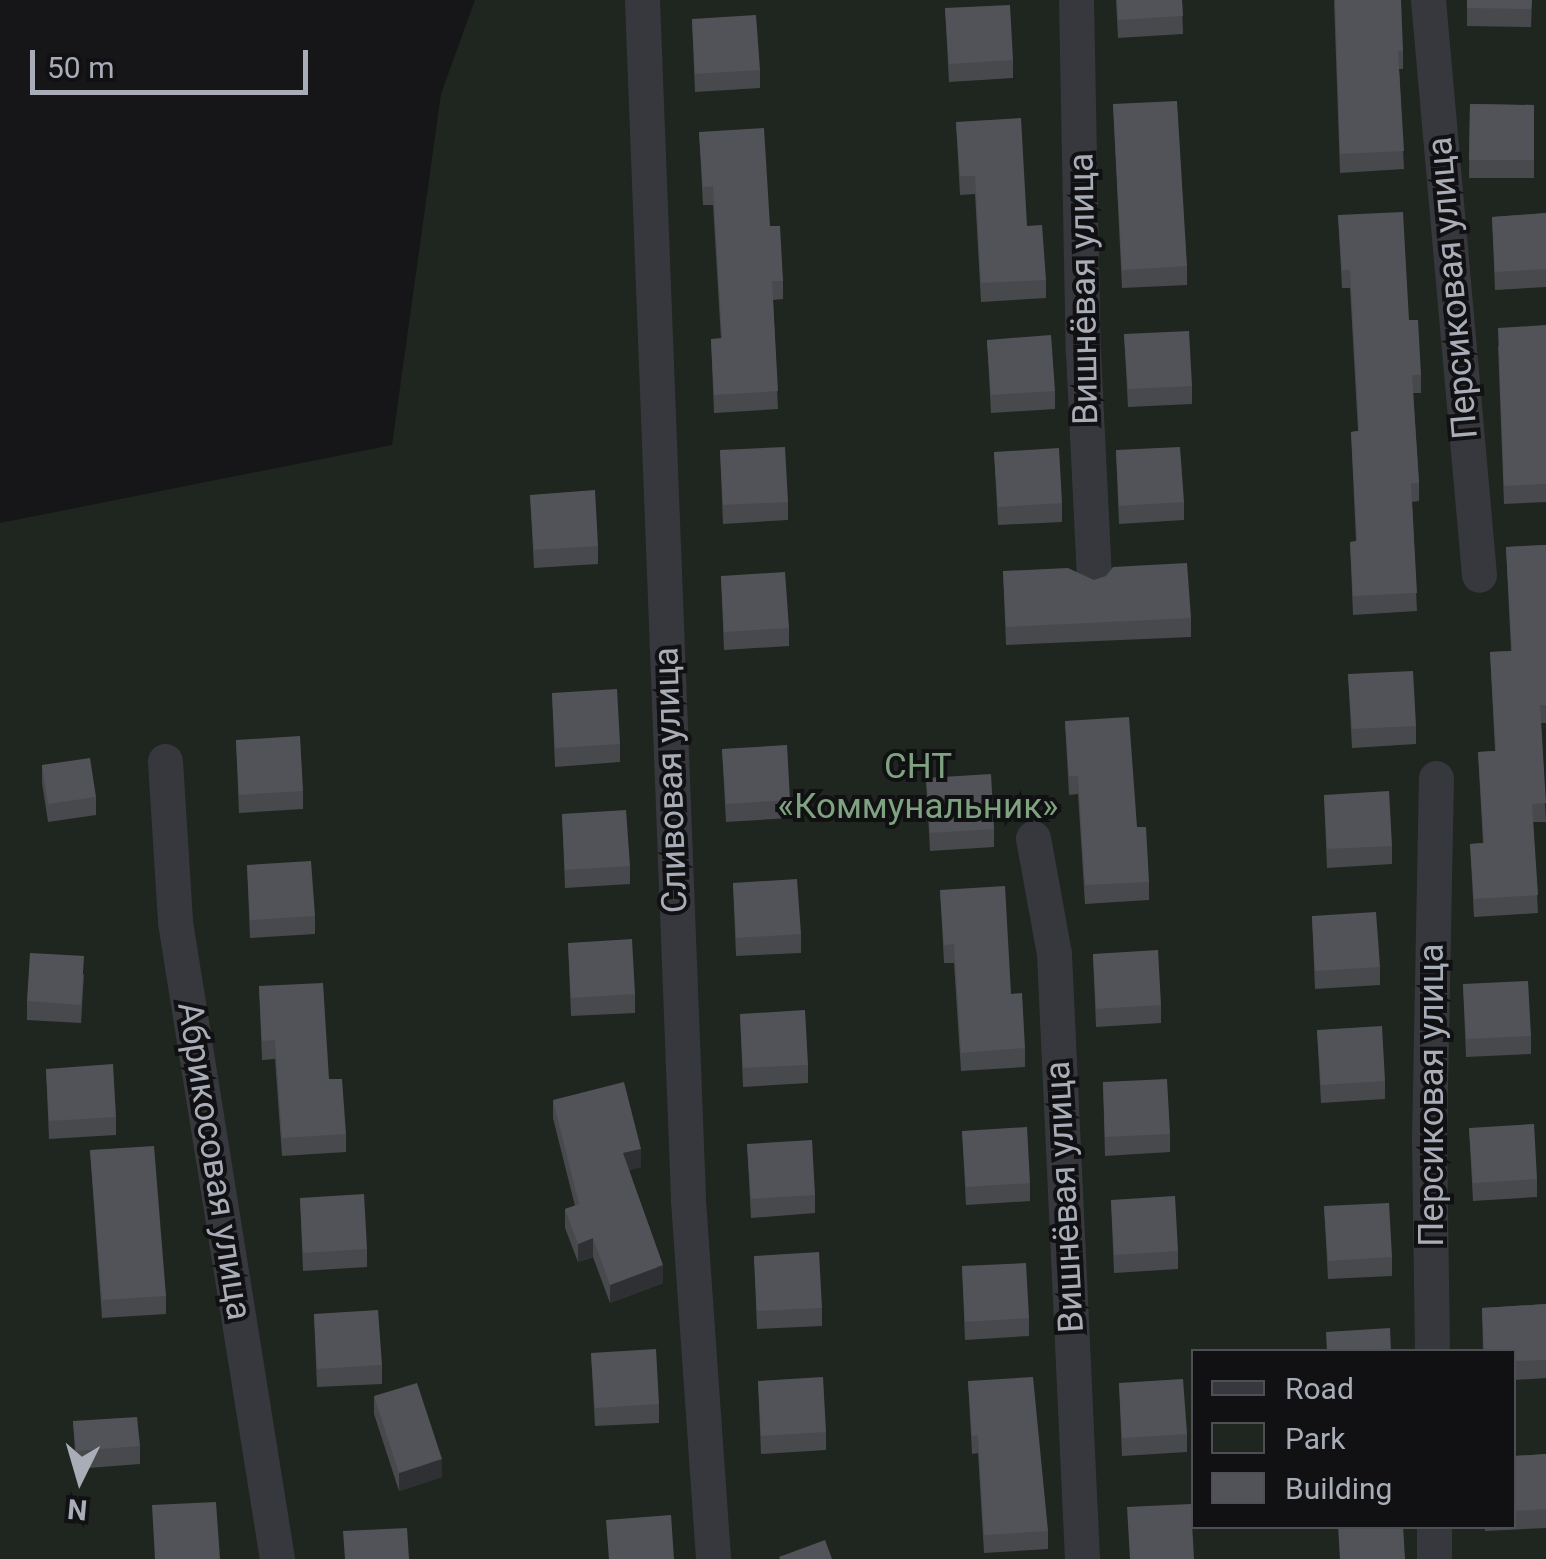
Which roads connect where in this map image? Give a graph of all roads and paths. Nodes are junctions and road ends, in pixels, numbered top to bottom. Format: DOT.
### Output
graph roads {
  1 [pos="642,0"];
  2 [pos="1076,0"];
  3 [pos="1428,0"];
  4 [pos="1479,576"];
  5 [pos="1094,577"];
  6 [pos="165,761"];
  7 [pos="1436,778"];
  8 [pos="1033,838"];
  9 [pos="1432,1349"];
  10 [pos="1434,1529"];
  11 [pos="276,1559"];
  12 [pos="713,1559"];
  13 [pos="1082,1559"];
  14 [pos="1434,1559"];
  1 -- 12 [label="street, Сливовая улица"];
  2 -- 5 [label="street, Вишнёвая улица"];
  3 -- 4 [label="street, Персиковая улица"];
  6 -- 11 [label="street, Абрикосовая улица"];
  7 -- 9 [label="street, Персиковая улица"];
  8 -- 13 [label="street, Вишнёвая улица"];
  10 -- 14 [label="street"];
}
